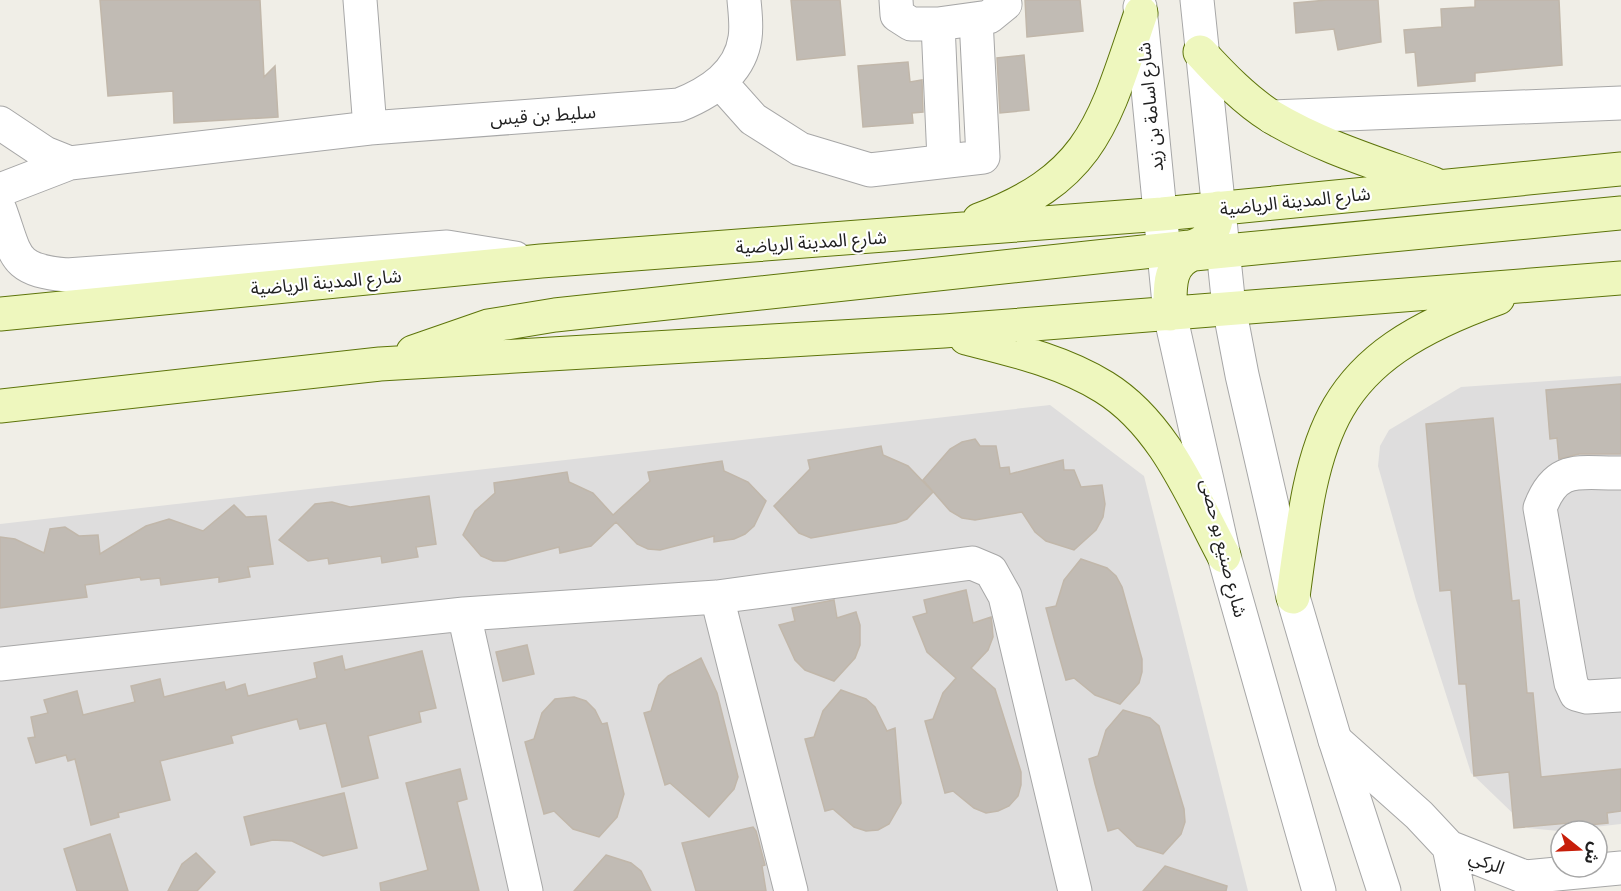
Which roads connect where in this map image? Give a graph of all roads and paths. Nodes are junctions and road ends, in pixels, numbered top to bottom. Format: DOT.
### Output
graph roads {
  1 [pos="360,0"];
  2 [pos="744,0"];
  3 [pos="896,0"];
  4 [pos="1004,0"];
  5 [pos="1197,0"];
  6 [pos="1140,7"];
  7 [pos="976,19"];
  8 [pos="938,24"];
  9 [pos="1200,52"];
  10 [pos="720,82"];
  11 [pos="1621,103"];
  12 [pos="1272,117"];
  13 [pos="0,123"];
  14 [pos="369,128"];
  15 [pos="944,160"];
  16 [pos="70,163"];
  17 [pos="1621,169"];
  18 [pos="1442,186"];
  19 [pos="0,190"];
  20 [pos="1218,208"];
  21 [pos="0,210"];
  22 [pos="1621,213"];
  23 [pos="1162,214"];
  24 [pos="949,231"];
  25 [pos="1165,250"];
  26 [pos="1222,250"];
  27 [pos="9,260"];
  28 [pos="541,261"];
  29 [pos="1621,278"];
  30 [pos="1531,286"];
  31 [pos="1228,307"];
  32 [pos="0,314"];
  33 [pos="1170,314"];
  34 [pos="944,331"];
  35 [pos="380,364"];
  36 [pos="0,406"];
  37 [pos="1621,473"];
  38 [pos="1224,556"];
  39 [pos="717,597"];
  40 [pos="1293,597"];
  41 [pos="465,614"];
  42 [pos="0,664"];
  43 [pos="1621,695"];
  44 [pos="1335,741"];
  45 [pos="1449,847"];
  46 [pos="1621,868"];
  47 [pos="1517,884"];
  48 [pos="1317,886"];
  49 [pos="526,891"];
  50 [pos="791,891"];
  51 [pos="1075,891"];
  52 [pos="1384,891"];
  53 [pos="1458,891"];
  1 -- 14 [label="street"];
  2 -- 10 [label="street, سليط بن قيس"];
  3 -- 8 [label="street"];
  4 -- 7 [label="street"];
  5 -- 9 [label="street"];
  6 -- 23 [label="street, شارع اسامة بن زيد"];
  6 -- 24 [label="main road"];
  7 -- 8 [label="street"];
  7 -- 15 [label="street"];
  8 -- 15 [label="street"];
  9 -- 12 [label="main road"];
  9 -- 20 [label="street"];
  10 -- 14 [label="street, سليط بن قيس"];
  10 -- 15 [label="street"];
  11 -- 12 [label="street"];
  12 -- 18 [label="main road"];
  13 -- 16 [label="street, سليط بن قيس"];
  14 -- 16 [label="street, سليط بن قيس"];
  16 -- 19 [label="street, سليط بن قيس"];
  17 -- 18 [label="main road, شارع المدينة الرياضية"];
  18 -- 20 [label="main road, شارع المدينة الرياضية"];
  20 -- 23 [label="main road, شارع المدينة الرياضية"];
  20 -- 25 [label="main road"];
  20 -- 26 [label="street"];
  21 -- 27 [label="street"];
  22 -- 26 [label="main road"];
  23 -- 24 [label="main road, شارع المدينة الرياضية"];
  23 -- 25 [label="street, شارع صنيع بو حصى"];
  24 -- 28 [label="main road, شارع المدينة الرياضية"];
  25 -- 33 [label="street, شارع صنيع بو حصى"];
  25 -- 35 [label="main road"];
  26 -- 31 [label="street"];
  26 -- 33 [label="main road"];
  27 -- 28 [label="street"];
  28 -- 32 [label="main road, شارع المدينة الرياضية"];
  29 -- 30 [label="main road"];
  30 -- 31 [label="main road"];
  30 -- 40 [label="main road"];
  31 -- 33 [label="main road"];
  31 -- 40 [label="street"];
  33 -- 34 [label="main road"];
  33 -- 38 [label="street, شارع صنيع بو حصى"];
  34 -- 35 [label="main road"];
  34 -- 38 [label="main road"];
  35 -- 36 [label="main road"];
  37 -- 43 [label="street"];
  38 -- 48 [label="street, شارع صنيع بو حصى"];
  39 -- 41 [label="street"];
  39 -- 50 [label="street"];
  39 -- 51 [label="street"];
  40 -- 44 [label="street"];
  41 -- 42 [label="street"];
  41 -- 49 [label="street"];
  44 -- 45 [label="street"];
  44 -- 52 [label="street"];
  45 -- 47 [label="street, الركي"];
  45 -- 53 [label="street"];
  46 -- 47 [label="street, الركي"];
}
